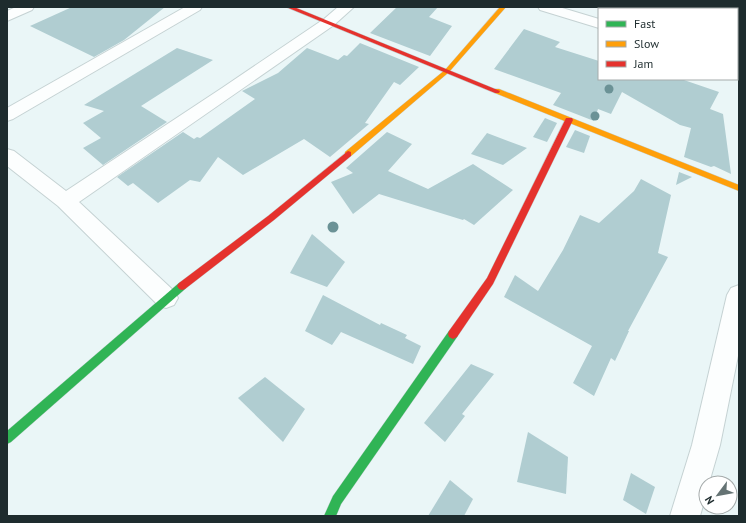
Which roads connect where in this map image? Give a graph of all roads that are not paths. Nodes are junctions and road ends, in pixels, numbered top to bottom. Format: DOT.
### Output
graph roads {
  1 [pos="28,7"];
  2 [pos="195,7"];
  3 [pos="289,7"];
  4 [pos="347,7"];
  5 [pos="503,7"];
  6 [pos="545,7"];
  7 [pos="7,17"];
  8 [pos="329,22"];
  9 [pos="598,24"];
  10 [pos="447,71"];
  11 [pos="7,115"];
  12 [pos="569,120"];
  13 [pos="7,156"];
  14 [pos="739,188"];
  15 [pos="65,201"];
  16 [pos="739,295"];
  17 [pos="166,298"];
  18 [pos="7,438"];
  19 [pos="330,516"];
  20 [pos="685,516"];
  1 -- 7 [label="street"];
  2 -- 11 [label="street"];
  3 -- 8 [label="street"];
  4 -- 8 [label="street"];
  5 -- 10 [label="street"];
  6 -- 9 [label="street"];
  8 -- 10 [label="street"];
  8 -- 15 [label="street"];
  10 -- 12 [label="street"];
  10 -- 17 [label="street"];
  12 -- 14 [label="street"];
  12 -- 19 [label="street"];
  13 -- 15 [label="street"];
  15 -- 17 [label="street"];
  16 -- 20 [label="street"];
  17 -- 18 [label="street"];
}
